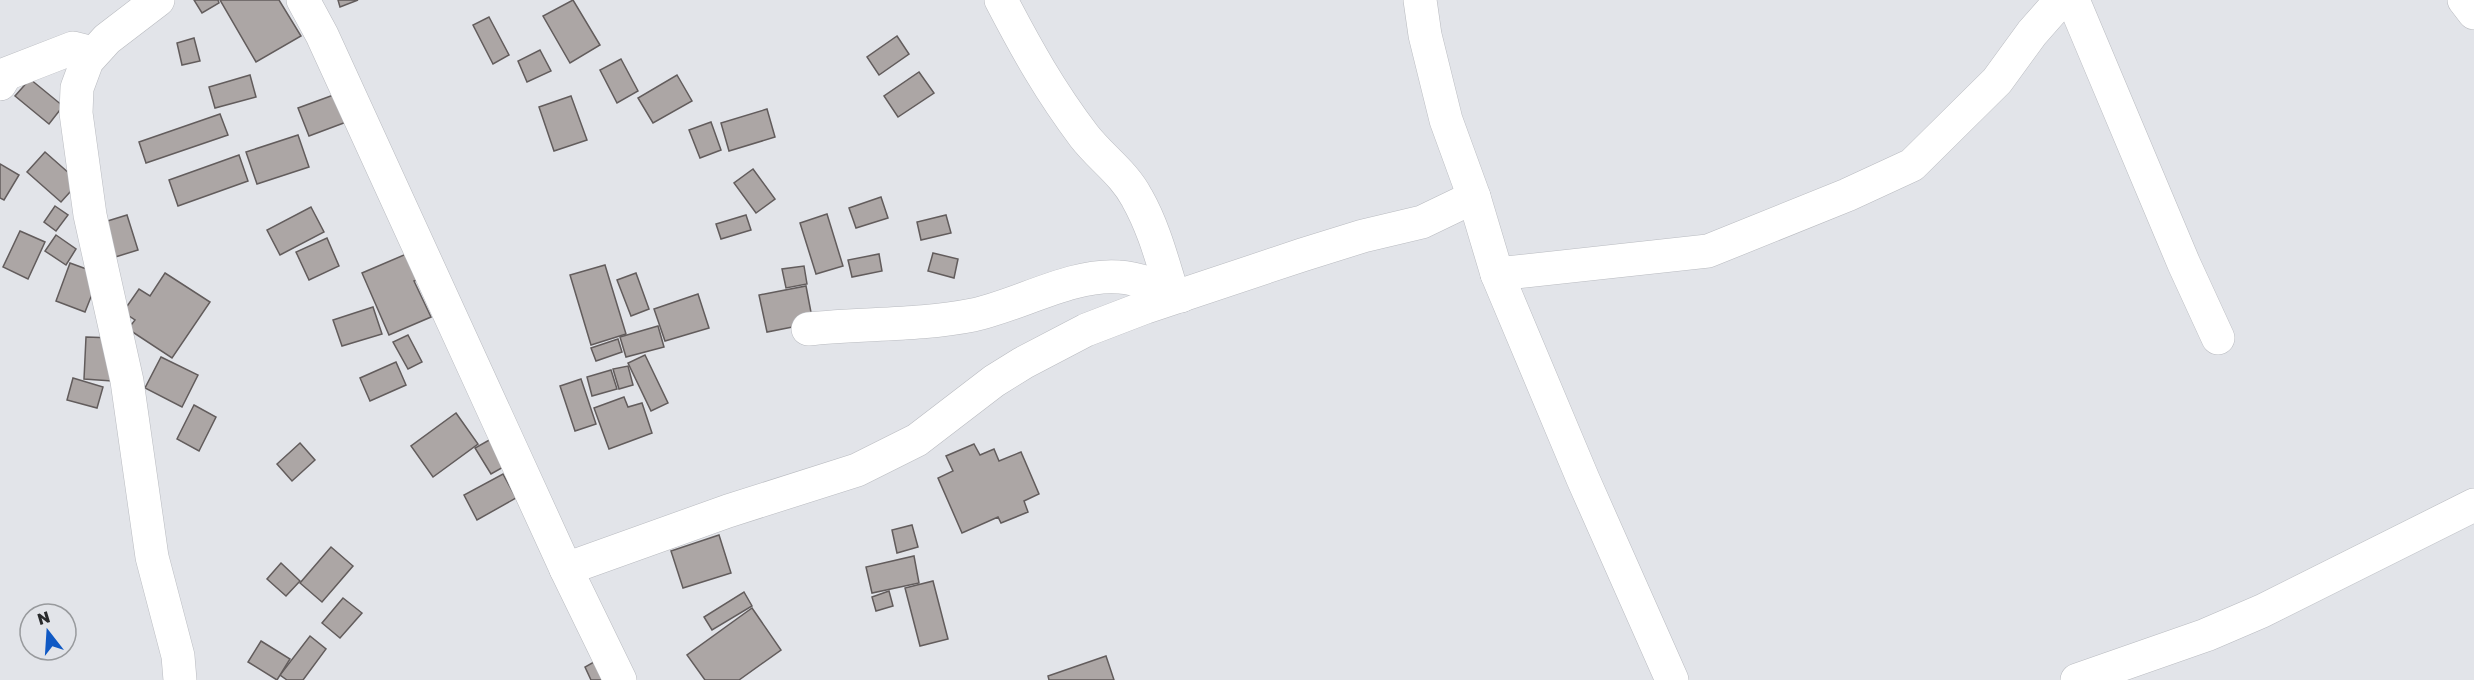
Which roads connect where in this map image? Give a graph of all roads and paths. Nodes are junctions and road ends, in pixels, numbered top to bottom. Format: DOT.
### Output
graph roads {
  1 [pos="158,0"];
  2 [pos="303,0"];
  3 [pos="1001,0"];
  4 [pos="1420,0"];
  5 [pos="2061,0"];
  6 [pos="2073,0"];
  7 [pos="2464,0"];
  8 [pos="2474,13"];
  9 [pos="93,53"];
  10 [pos="0,84"];
  11 [pos="1474,196"];
  12 [pos="1497,274"];
  13 [pos="1176,294"];
  14 [pos="808,329"];
  15 [pos="2218,338"];
  16 [pos="2474,505"];
  17 [pos="566,569"];
  18 [pos="180,680"];
  19 [pos="621,680"];
  20 [pos="1672,680"];
  21 [pos="2077,680"];
  1 -- 9 [label="street"];
  2 -- 17 [label="street"];
  3 -- 13 [label="street"];
  4 -- 11 [label="street"];
  5 -- 12 [label="street"];
  6 -- 15 [label="street"];
  7 -- 8 [label="street"];
  9 -- 10 [label="street"];
  9 -- 18 [label="street"];
  11 -- 12 [label="street"];
  11 -- 13 [label="street"];
  12 -- 20 [label="street"];
  13 -- 14 [label="street"];
  13 -- 17 [label="street"];
  16 -- 21 [label="street"];
  17 -- 19 [label="street"];
}
